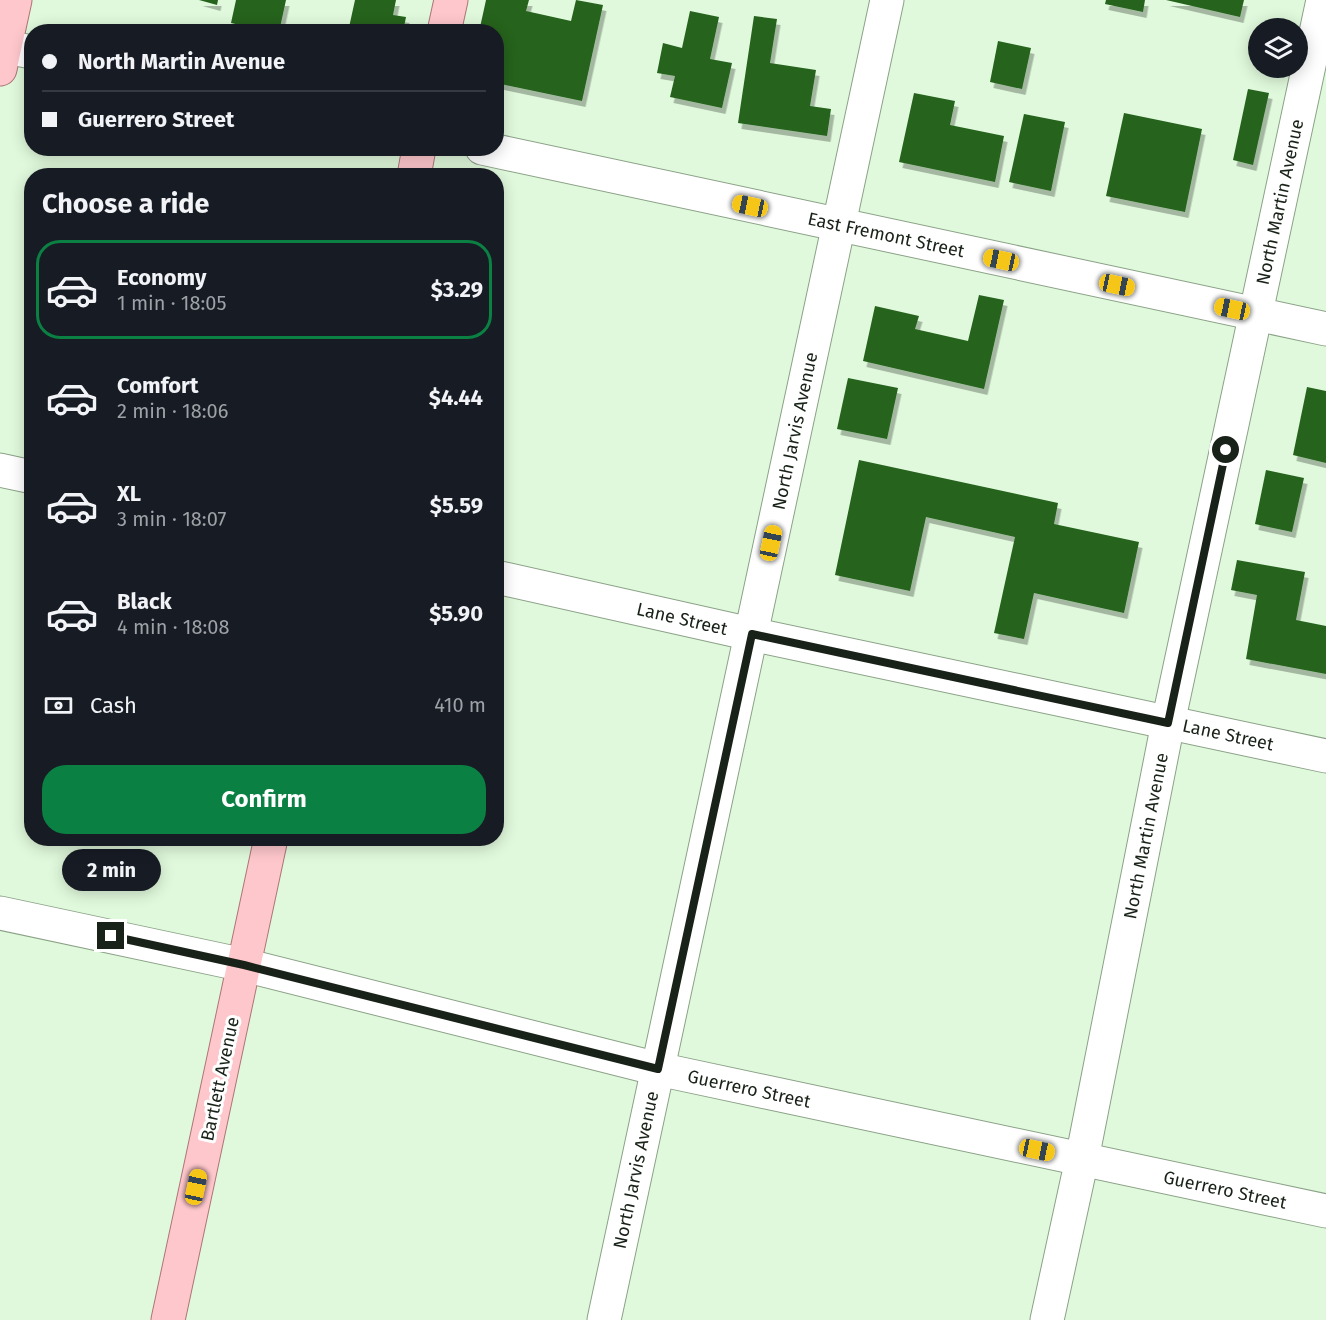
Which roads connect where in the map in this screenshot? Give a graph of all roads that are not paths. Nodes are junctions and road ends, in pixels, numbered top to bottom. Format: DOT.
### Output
graph roads {
  1 [pos="15,0"];
  2 [pos="451,0"];
  3 [pos="887,0"];
  4 [pos="1323,0"];
  5 [pos="446,24"];
  6 [pos="9,53"];
  7 [pos="504,153"];
  8 [pos="839,225"];
  9 [pos="1256,314"];
  10 [pos="1326,329"];
  11 [pos="0,470"];
  12 [pos="24,475"];
  13 [pos="504,579"];
  14 [pos="752,634"];
  15 [pos="1168,723"];
  16 [pos="1326,756"];
  17 [pos="269,846"];
  18 [pos="0,913"];
  19 [pos="244,965"];
  20 [pos="658,1069"];
  21 [pos="1082,1159"];
  22 [pos="1326,1211"];
  23 [pos="168,1320"];
  24 [pos="604,1320"];
  25 [pos="1047,1320"];
  1 -- 6 [label="main road"];
  2 -- 5 [label="main road"];
  3 -- 8 [label="street, North Jarvis Avenue"];
  4 -- 9 [label="street, North Martin Avenue"];
  7 -- 8 [label="street, East Fremont Street"];
  8 -- 9 [label="street, East Fremont Street"];
  8 -- 14 [label="street, North Jarvis Avenue"];
  9 -- 10 [label="street, East Fremont Street"];
  9 -- 15 [label="street, North Martin Avenue"];
  11 -- 12 [label="street"];
  13 -- 14 [label="street, Lane Street"];
  14 -- 15 [label="street, Lane Street"];
  14 -- 20 [label="street, North Jarvis Avenue"];
  15 -- 16 [label="street, Lane Street"];
  15 -- 21 [label="street, North Martin Avenue"];
  17 -- 19 [label="main road, Bartlett Avenue"];
  18 -- 19 [label="street, Guerrero Street"];
  19 -- 20 [label="street, Guerrero Street"];
  19 -- 23 [label="main road, Bartlett Avenue"];
  20 -- 21 [label="street, Guerrero Street"];
  20 -- 24 [label="street, North Jarvis Avenue"];
  21 -- 22 [label="street, Guerrero Street"];
  21 -- 25 [label="street, North Martin Avenue"];
}
